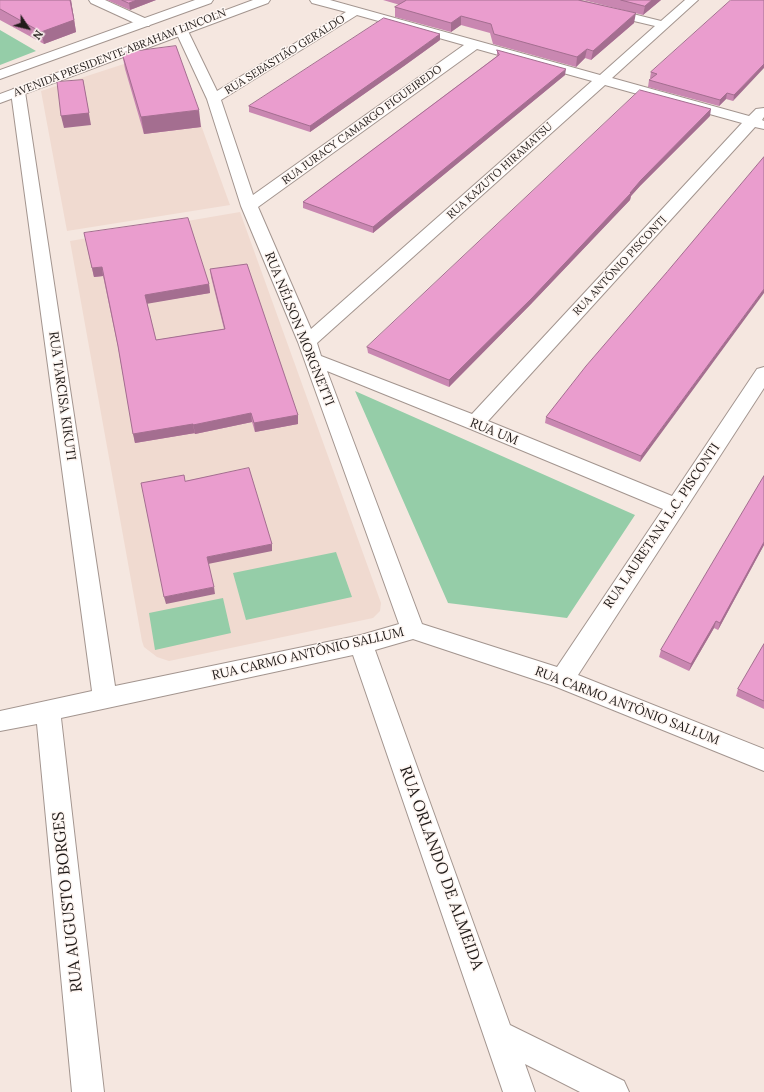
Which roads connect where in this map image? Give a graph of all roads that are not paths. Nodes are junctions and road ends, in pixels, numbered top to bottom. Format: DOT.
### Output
graph roads {
  1 [pos="95,0"];
  2 [pos="207,0"];
  3 [pos="264,0"];
  4 [pos="316,0"];
  5 [pos="562,0"];
  6 [pos="692,0"];
  7 [pos="356,11"];
  8 [pos="145,23"];
  9 [pos="664,25"];
  10 [pos="181,30"];
  11 [pos="475,44"];
  12 [pos="0,75"];
  13 [pos="602,79"];
  14 [pos="18,92"];
  15 [pos="0,99"];
  16 [pos="214,99"];
  17 [pos="760,118"];
  18 [pos="249,206"];
  19 [pos="310,351"];
  20 [pos="764,373"];
  21 [pos="475,423"];
  22 [pos="675,506"];
  23 [pos="413,630"];
  24 [pos="360,644"];
  25 [pos="562,678"];
  26 [pos="105,700"];
  27 [pos="48,711"];
  28 [pos="0,721"];
  29 [pos="764,760"];
  30 [pos="501,1036"];
  31 [pos="88,1092"];
  32 [pos="520,1092"];
  33 [pos="613,1092"];
  1 -- 8 [label="street"];
  2 -- 8 [label="street, AVENIDA PRESIDENTE ABRAHAM LINCOLN"];
  3 -- 10 [label="street, AVENIDA PRESIDENTE ABRAHAM LINCOLN"];
  4 -- 7 [label="street"];
  5 -- 9 [label="street"];
  6 -- 9 [label="street, RUA KAZUTO HIRAMATSU"];
  7 -- 11 [label="street"];
  7 -- 16 [label="street, RUA SEBASTIÃO GERALDO"];
  8 -- 12 [label="street, AVENIDA PRESIDENTE ABRAHAM LINCOLN"];
  9 -- 13 [label="street, RUA KAZUTO HIRAMATSU"];
  10 -- 14 [label="street, AVENIDA PRESIDENTE ABRAHAM LINCOLN"];
  10 -- 16 [label="street, RUA NÉLSON MORGNETTI"];
  11 -- 13 [label="street"];
  11 -- 18 [label="street, RUA JURACY CAMARGO FIGUEIREDO"];
  13 -- 17 [label="street"];
  13 -- 19 [label="street, RUA KAZUTO HIRAMATSU"];
  14 -- 15 [label="street, AVENIDA PRESIDENTE ABRAHAM LINCOLN"];
  14 -- 26 [label="street, RUA TARCISA KIKUTI"];
  16 -- 18 [label="street, RUA NÉLSON MORGNETTI"];
  17 -- 21 [label="street, RUA ANTÔNIO PISCONTI"];
  18 -- 19 [label="street, RUA NÉLSON MORGNETTI"];
  19 -- 21 [label="street, RUA UM"];
  19 -- 23 [label="street, RUA NÉLSON MORGNETTI"];
  20 -- 22 [label="street, RUA LAURETANA L.C. PISCONTI"];
  21 -- 22 [label="street, RUA UM"];
  22 -- 25 [label="street, RUA LAURETANA L.C. PISCONTI"];
  23 -- 24 [label="street, RUA CARMO ANTÔNIO SALLUM"];
  23 -- 25 [label="street, RUA CARMO ANTÔNIO SALLUM"];
  24 -- 26 [label="street, RUA CARMO ANTÔNIO SALLUM"];
  24 -- 30 [label="street, RUA ORLANDO DE ALMEIDA"];
  25 -- 29 [label="street, RUA CARMO ANTÔNIO SALLUM"];
  26 -- 27 [label="street, RUA CARMO ANTÔNIO SALLUM"];
  27 -- 28 [label="street, RUA CARMO ANTÔNIO SALLUM"];
  27 -- 31 [label="street, RUA AUGUSTO BORGES"];
  30 -- 32 [label="street, RUA ORLANDO DE ALMEIDA"];
  30 -- 33 [label="street"];
}
